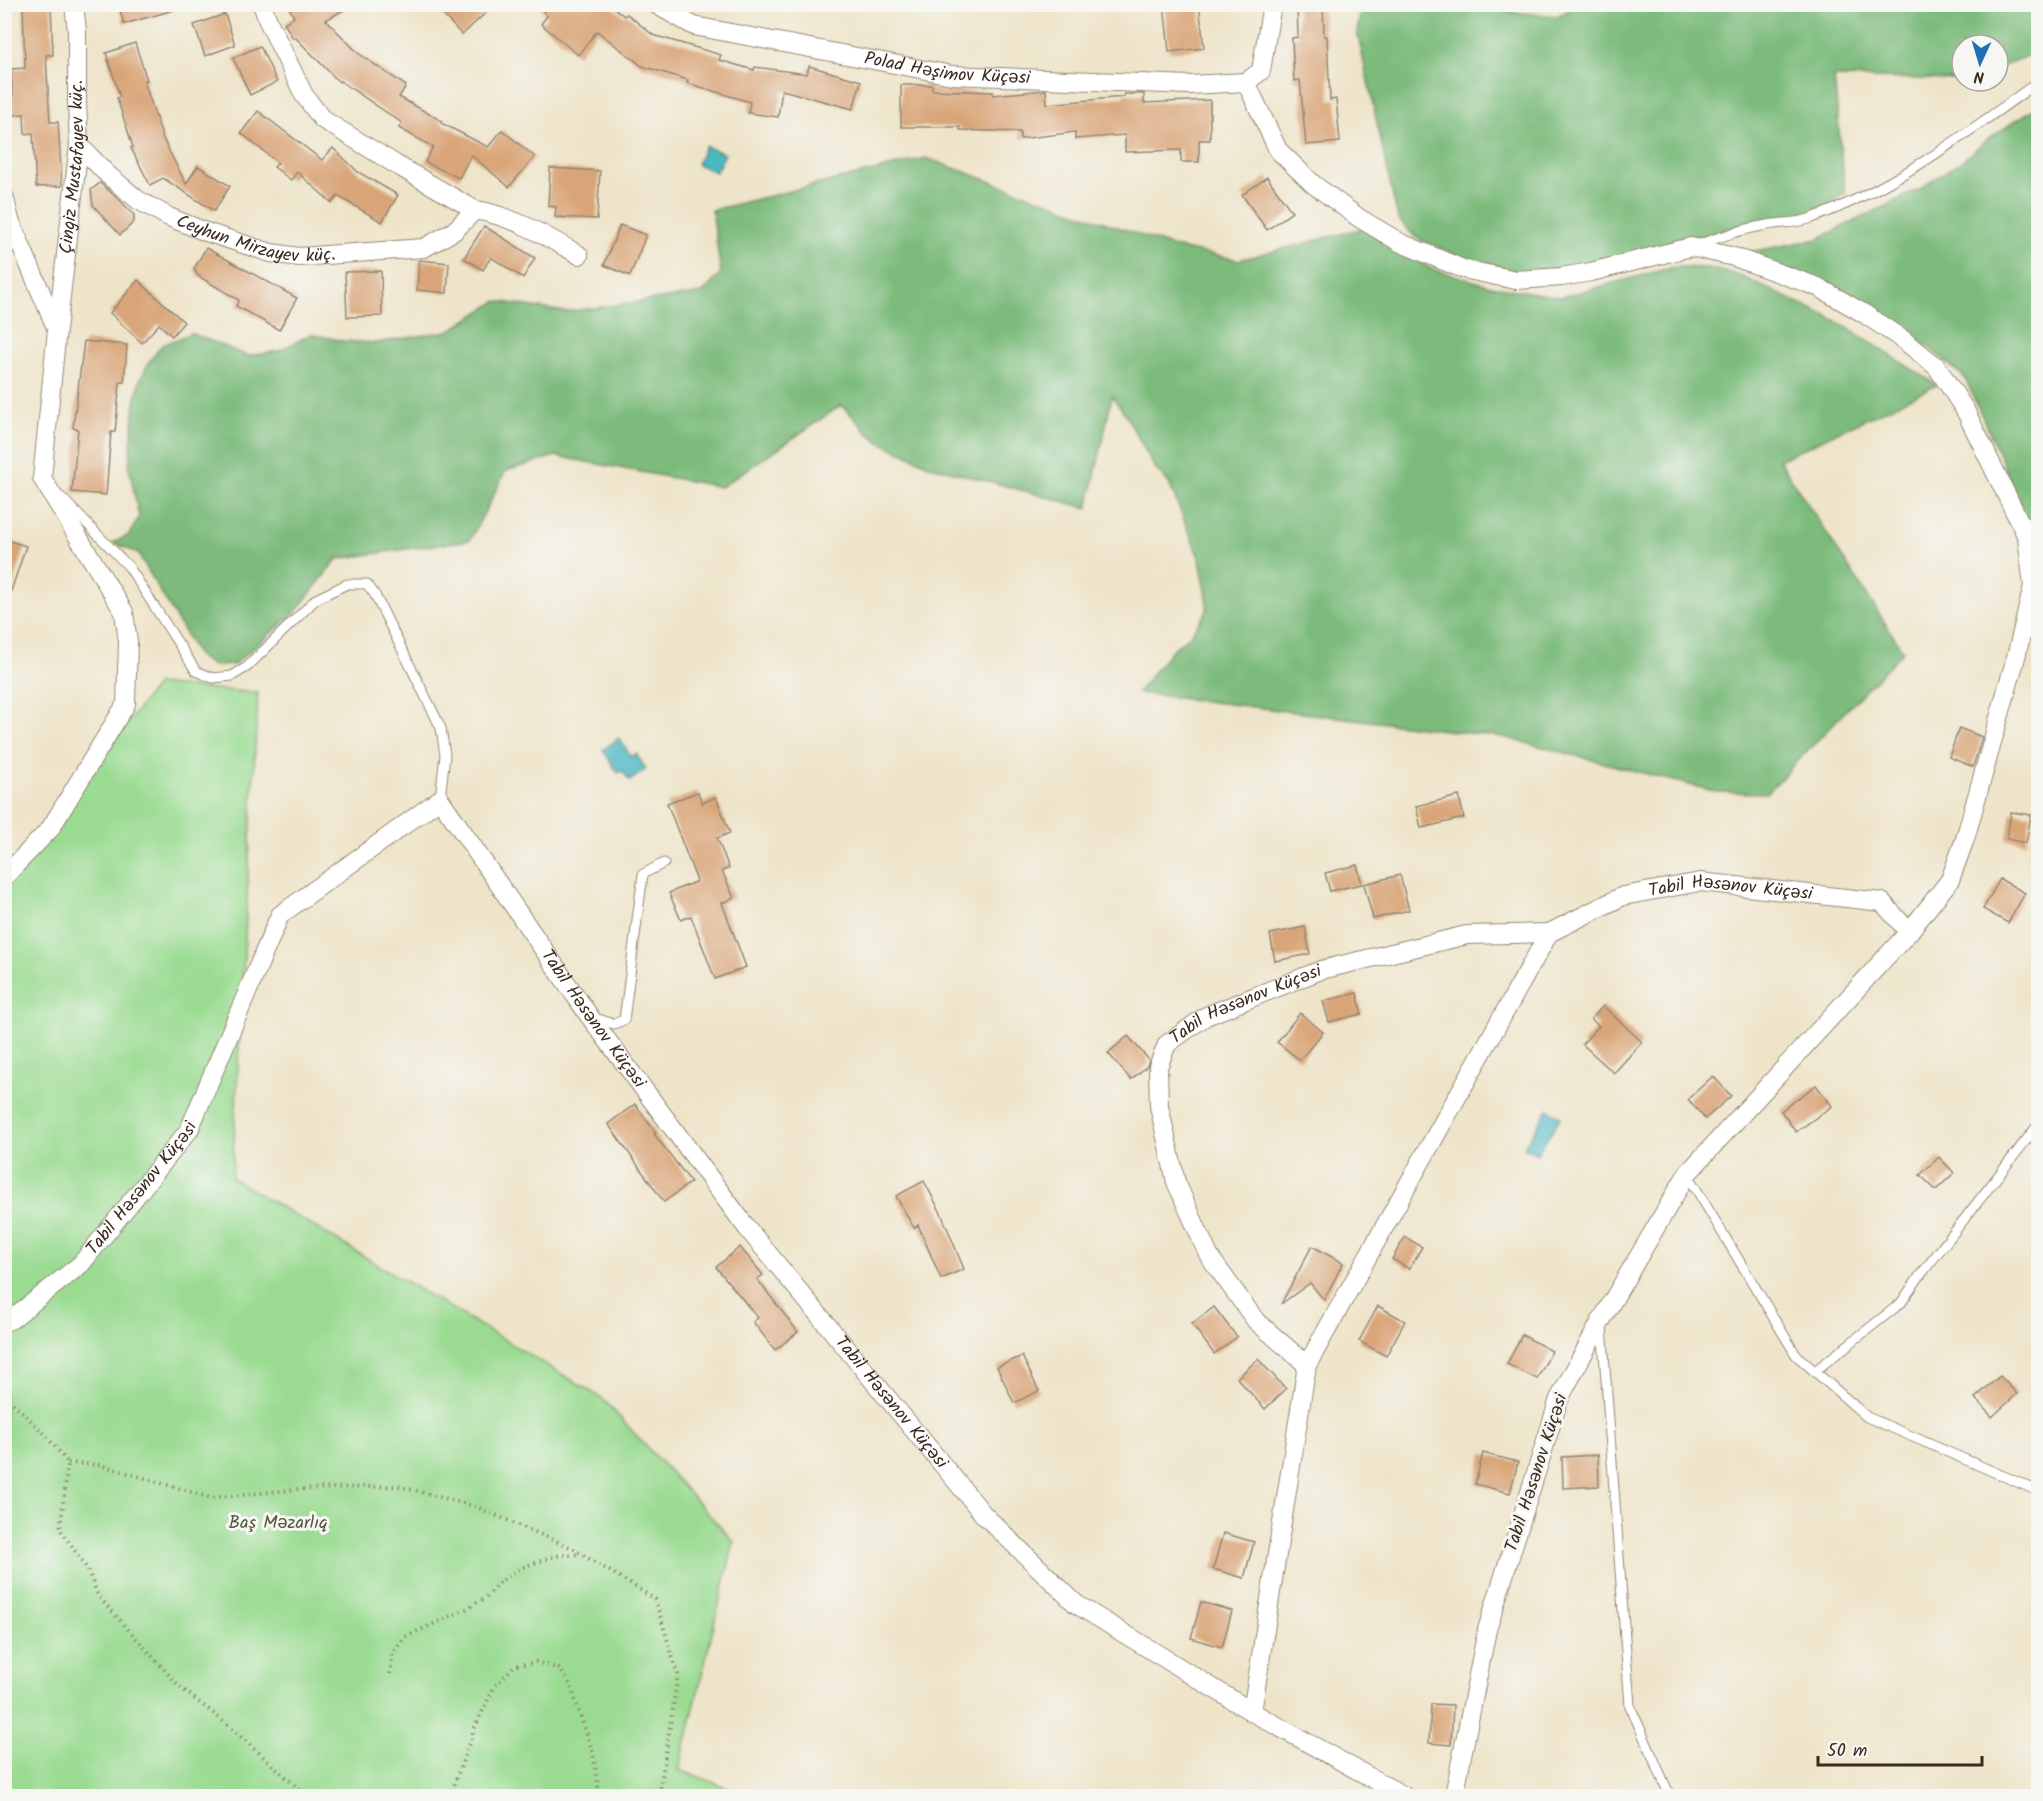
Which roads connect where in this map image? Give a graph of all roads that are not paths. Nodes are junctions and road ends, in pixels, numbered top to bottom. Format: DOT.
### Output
graph roads {
  1 [pos="74,4"];
  2 [pos="262,4"];
  3 [pos="655,4"];
  4 [pos="1272,4"];
  5 [pos="1246,82"];
  6 [pos="2038,82"];
  7 [pos="80,145"];
  8 [pos="4,196"];
  9 [pos="475,210"];
  10 [pos="1692,247"];
  11 [pos="579,255"];
  12 [pos="57,330"];
  13 [pos="42,478"];
  14 [pos="2036,584"];
  15 [pos="440,799"];
  16 [pos="664,864"];
  17 [pos="4,877"];
  18 [pos="1909,932"];
  19 [pos="1549,933"];
  20 [pos="590,1017"];
  21 [pos="2038,1125"];
  22 [pos="1687,1174"];
  23 [pos="1602,1319"];
  24 [pos="4,1322"];
  25 [pos="1308,1365"];
  26 [pos="1815,1371"];
  27 [pos="2038,1491"];
  28 [pos="1252,1712"];
  29 [pos="1404,1797"];
  30 [pos="1454,1797"];
  31 [pos="1670,1797"];
  1 -- 7 [label="street, Çingiz Mustafayev küç."];
  2 -- 9 [label="street"];
  3 -- 5 [label="street, Polad Həşimov Küçəsi"];
  4 -- 5 [label="street"];
  5 -- 10 [label="street"];
  6 -- 10 [label="lane"];
  7 -- 9 [label="street, Ceyhun Mirzayev küç."];
  7 -- 12 [label="street, Çingiz Mustafayev küç."];
  8 -- 12 [label="street, Çingiz Mustafayev küç."];
  9 -- 11 [label="street"];
  10 -- 14 [label="street"];
  12 -- 13 [label="street, Çingiz Mustafayev küç."];
  13 -- 15 [label="lane"];
  13 -- 17 [label="street"];
  14 -- 18 [label="street, Tabil Həsənov Küçəsi"];
  15 -- 20 [label="street, Tabil Həsənov Küçəsi"];
  15 -- 24 [label="street, Tabil Həsənov Küçəsi"];
  16 -- 20 [label="lane"];
  18 -- 19 [label="street, Tabil Həsənov Küçəsi"];
  18 -- 22 [label="street, Tabil Həsənov Küçəsi"];
  19 -- 25 [label="street"];
  19 -- 25 [label="street, Tabil Həsənov Küçəsi"];
  20 -- 28 [label="street, Tabil Həsənov Küçəsi"];
  21 -- 26 [label="lane"];
  22 -- 23 [label="street, Tabil Həsənov Küçəsi"];
  22 -- 26 [label="lane"];
  23 -- 30 [label="street, Tabil Həsənov Küçəsi"];
  23 -- 31 [label="lane"];
  25 -- 28 [label="street"];
  26 -- 27 [label="lane"];
  28 -- 29 [label="street, Tabil Həsənov Küçəsi"];
}
